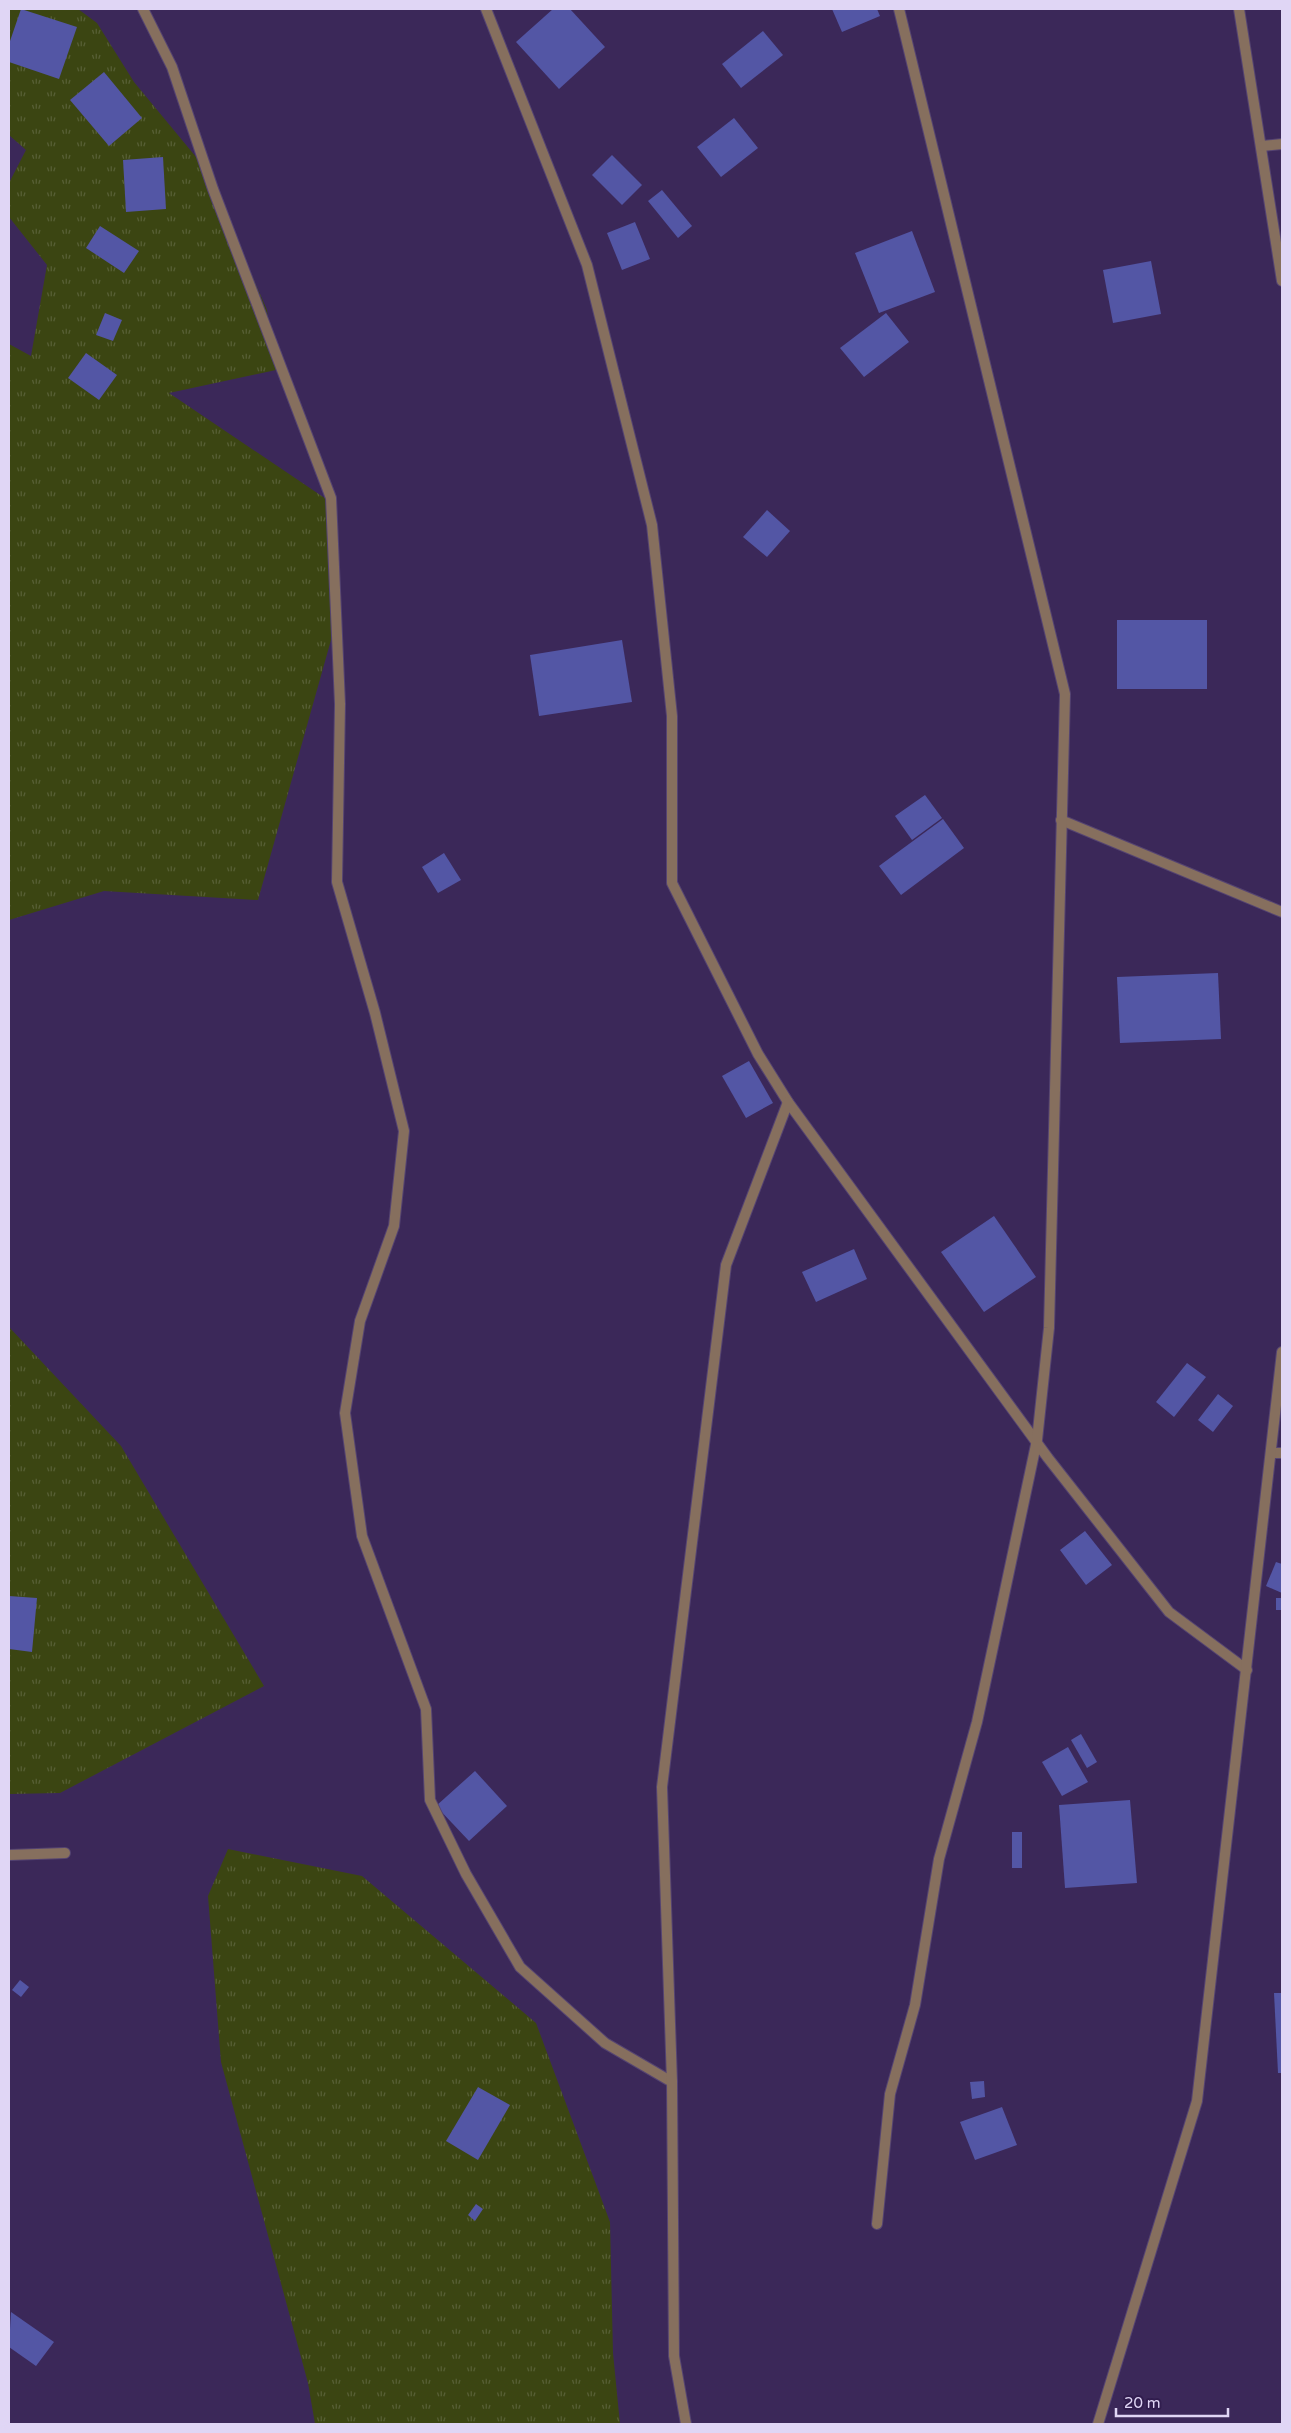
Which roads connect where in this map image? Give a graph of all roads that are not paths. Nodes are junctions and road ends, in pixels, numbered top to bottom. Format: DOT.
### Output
graph roads {
  1 [pos="143,9"];
  2 [pos="486,9"];
  3 [pos="899,9"];
  4 [pos="1239,9"];
  5 [pos="1282,144"];
  6 [pos="1262,146"];
  7 [pos="1282,281"];
  8 [pos="1061,820"];
  9 [pos="1282,912"];
  10 [pos="788,1102"];
  11 [pos="1282,1352"];
  12 [pos="1037,1440"];
  13 [pos="1277,1453"];
  14 [pos="1247,1670"];
  15 [pos="65,1853"];
  16 [pos="9,1855"];
  17 [pos="672,2082"];
  18 [pos="877,2224"];
  19 [pos="686,2424"];
  20 [pos="1098,2424"];
  1 -- 17 [label="street"];
  2 -- 10 [label="street"];
  3 -- 8 [label="street"];
  4 -- 6 [label="street"];
  5 -- 6 [label="street"];
  6 -- 7 [label="street"];
  8 -- 9 [label="street"];
  8 -- 12 [label="street"];
  10 -- 12 [label="street"];
  10 -- 17 [label="street"];
  11 -- 13 [label="street"];
  12 -- 14 [label="street"];
  12 -- 18 [label="street"];
  13 -- 14 [label="street"];
  14 -- 20 [label="street"];
  15 -- 16 [label="street"];
  17 -- 19 [label="street"];
}
